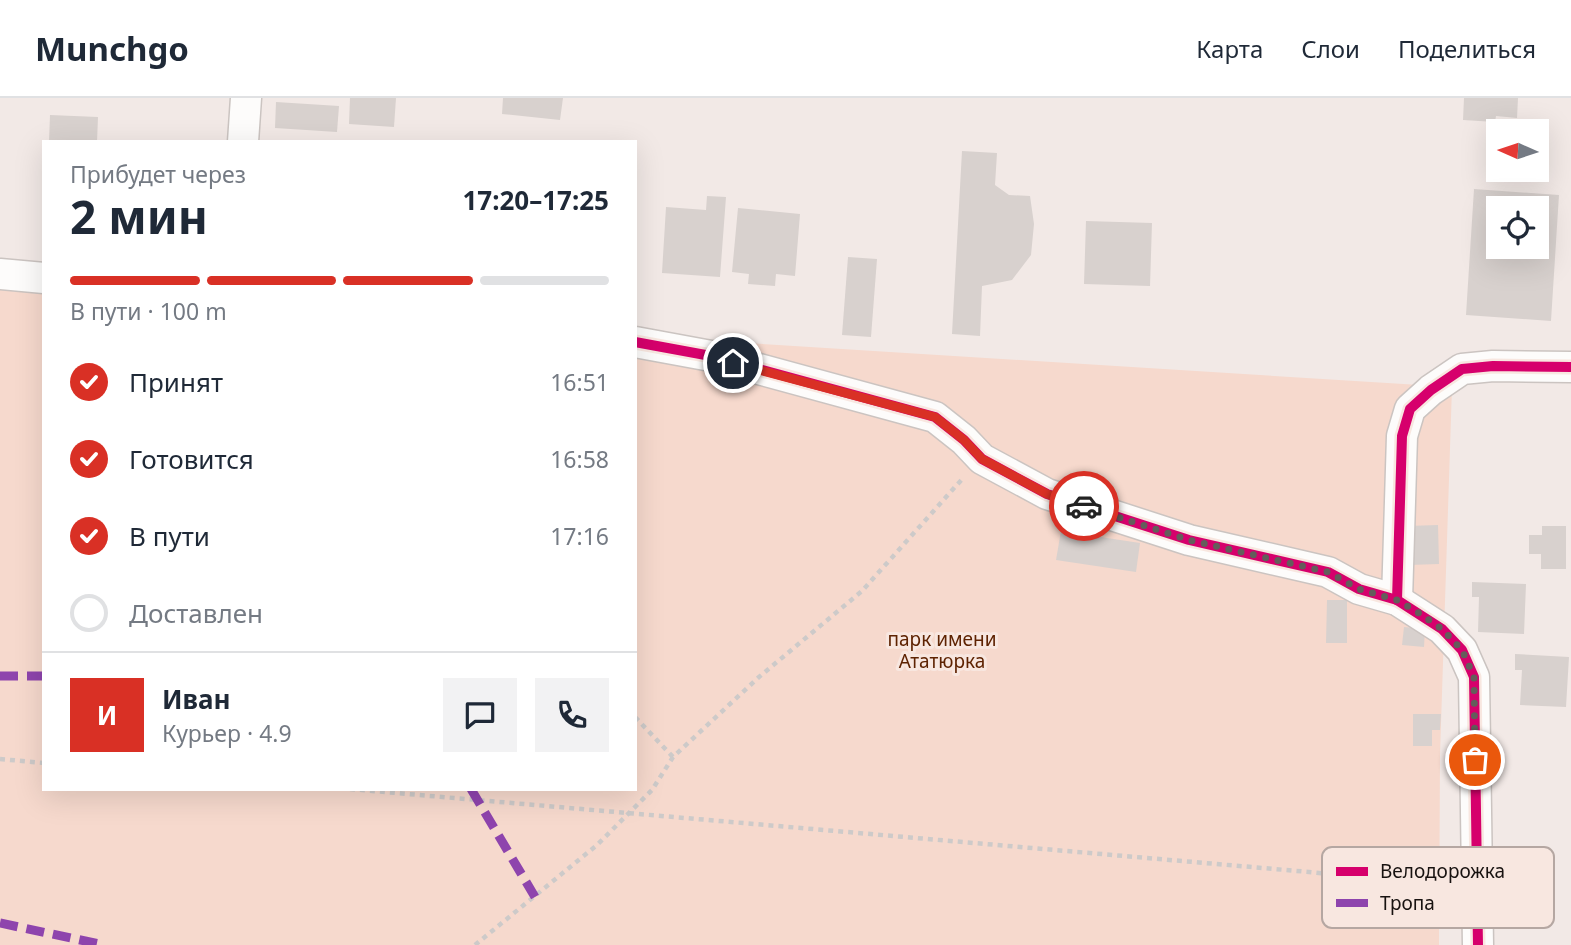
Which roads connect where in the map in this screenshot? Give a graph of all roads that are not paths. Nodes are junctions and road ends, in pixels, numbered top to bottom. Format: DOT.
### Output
graph roads {
  1 [pos="246,98"];
  2 [pos="243,140"];
  3 [pos="0,274"];
  4 [pos="42,278"];
  5 [pos="637,342"];
  6 [pos="1571,367"];
  7 [pos="1397,600"];
  8 [pos="1477,847"];
  1 -- 2 [label="street"];
  3 -- 4 [label="street"];
  5 -- 7 [label="street"];
  6 -- 7 [label="street"];
  7 -- 8 [label="street"];
}
